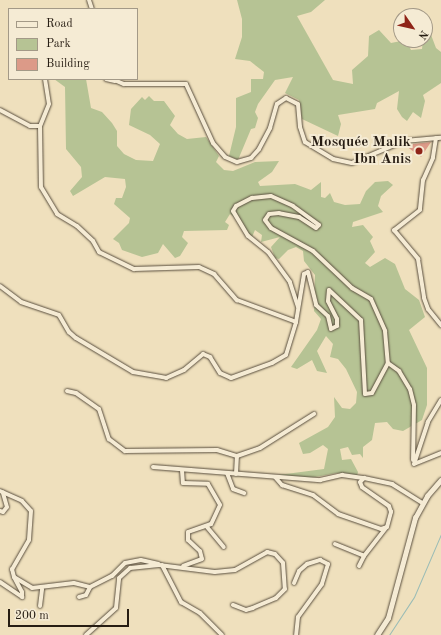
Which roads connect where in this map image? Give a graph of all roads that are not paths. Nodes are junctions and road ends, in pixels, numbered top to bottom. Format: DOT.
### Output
graph roads {
  1 [pos="45,80"];
  2 [pos="114,80"];
  3 [pos="0,110"];
  4 [pos="40,126"];
  5 [pos="436,138"];
  6 [pos="441,138"];
  7 [pos="0,286"];
  8 [pos="298,307"];
  9 [pos="296,322"];
  10 [pos="441,325"];
  11 [pos="388,363"];
  12 [pos="68,391"];
  13 [pos="441,400"];
  14 [pos="314,414"];
  15 [pos="441,453"];
  16 [pos="237,456"];
  17 [pos="413,460"];
  18 [pos="153,467"];
  19 [pos="182,470"];
  20 [pos="227,473"];
  21 [pos="236,474"];
  22 [pos="275,477"];
  23 [pos="364,478"];
  24 [pos="441,480"];
  25 [pos="1,492"];
  26 [pos="244,493"];
  27 [pos="423,503"];
  28 [pos="0,511"];
  29 [pos="207,526"];
  30 [pos="386,528"];
  31 [pos="335,544"];
  32 [pos="224,547"];
  33 [pos="364,556"];
  34 [pos="161,565"];
  35 [pos="183,566"];
  36 [pos="359,566"];
  37 [pos="14,577"];
  38 [pos="0,582"];
  39 [pos="294,583"];
  40 [pos="90,587"];
  41 [pos="42,589"];
  42 [pos="79,598"];
  43 [pos="233,605"];
  44 [pos="40,606"];
  45 [pos="86,635"];
  46 [pos="222,635"];
  47 [pos="296,635"];
  48 [pos="377,635"];
  1 -- 4 [label="street"];
  2 -- 5 [label="street"];
  3 -- 4 [label="street"];
  4 -- 9 [label="street"];
  5 -- 6 [label="street"];
  5 -- 10 [label="street"];
  7 -- 9 [label="street"];
  8 -- 9 [label="street"];
  8 -- 11 [label="street"];
  8 -- 11 [label="street"];
  11 -- 17 [label="street"];
  12 -- 16 [label="street"];
  13 -- 17 [label="street"];
  14 -- 16 [label="street"];
  15 -- 17 [label="street"];
  16 -- 21 [label="street"];
  18 -- 19 [label="street"];
  19 -- 20 [label="street"];
  19 -- 29 [label="street"];
  20 -- 21 [label="street"];
  20 -- 26 [label="street"];
  21 -- 22 [label="street"];
  22 -- 23 [label="street"];
  22 -- 30 [label="street"];
  23 -- 27 [label="street"];
  23 -- 30 [label="street"];
  24 -- 27 [label="street"];
  25 -- 28 [label="street"];
  25 -- 37 [label="street"];
  27 -- 48 [label="street"];
  29 -- 32 [label="street"];
  29 -- 35 [label="street"];
  30 -- 33 [label="street"];
  31 -- 33 [label="street"];
  33 -- 36 [label="street"];
  34 -- 35 [label="street"];
  34 -- 40 [label="street"];
  34 -- 45 [label="street"];
  34 -- 46 [label="street"];
  35 -- 43 [label="street"];
  37 -- 38 [label="street"];
  37 -- 41 [label="street"];
  39 -- 47 [label="street"];
  40 -- 41 [label="street"];
  40 -- 42 [label="street"];
  41 -- 44 [label="street"];
}
